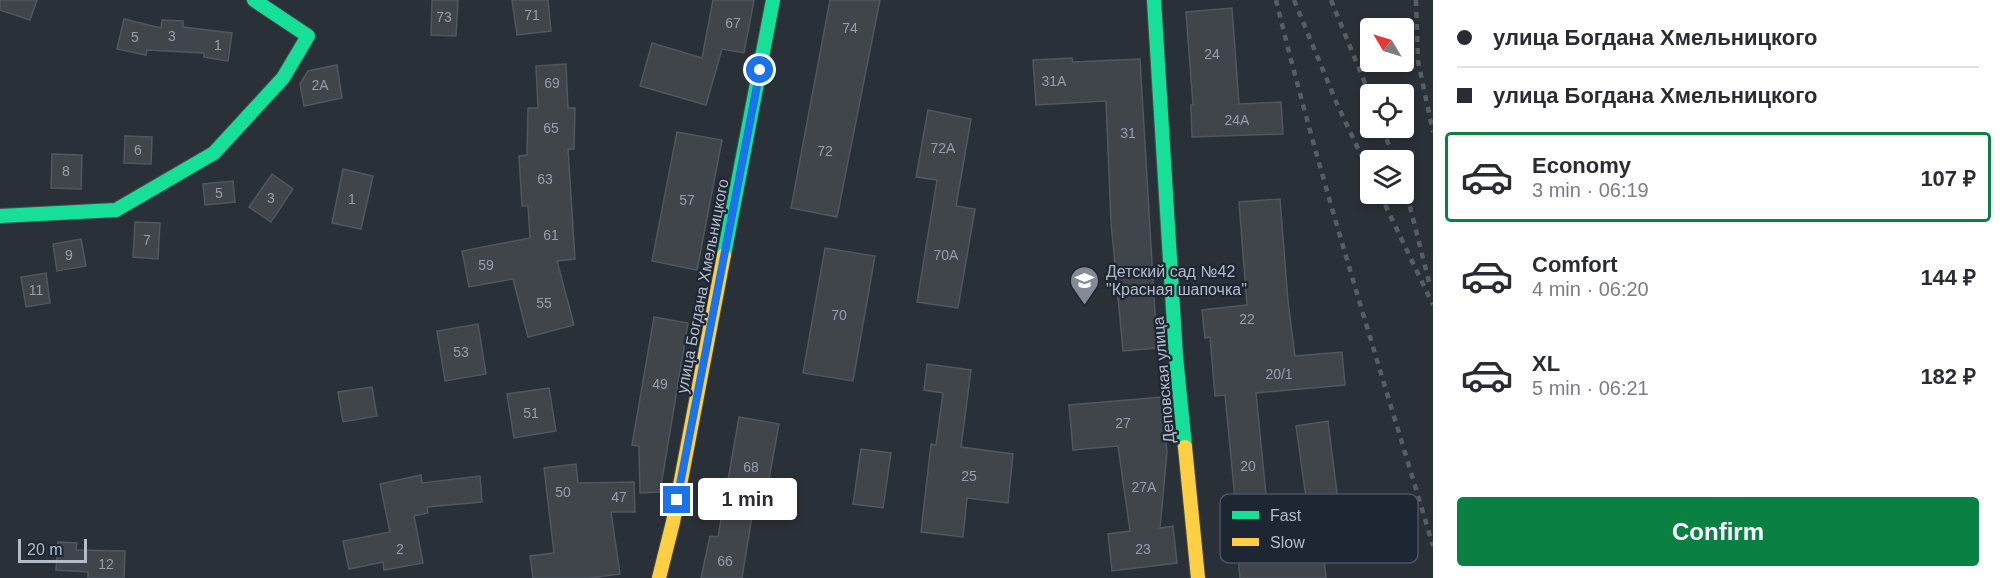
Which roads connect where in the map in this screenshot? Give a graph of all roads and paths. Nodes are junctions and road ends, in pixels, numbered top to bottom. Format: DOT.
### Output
graph roads {
  1 [pos="254,0"];
  2 [pos="773,0"];
  3 [pos="1154,0"];
  4 [pos="0,216"];
  5 [pos="659,578"];
  6 [pos="1198,578"];
  1 -- 4 [label="street"];
  2 -- 5 [label="street, улица Богдана Хмельницкого"];
  3 -- 6 [label="street, Деповская улица"];
}
